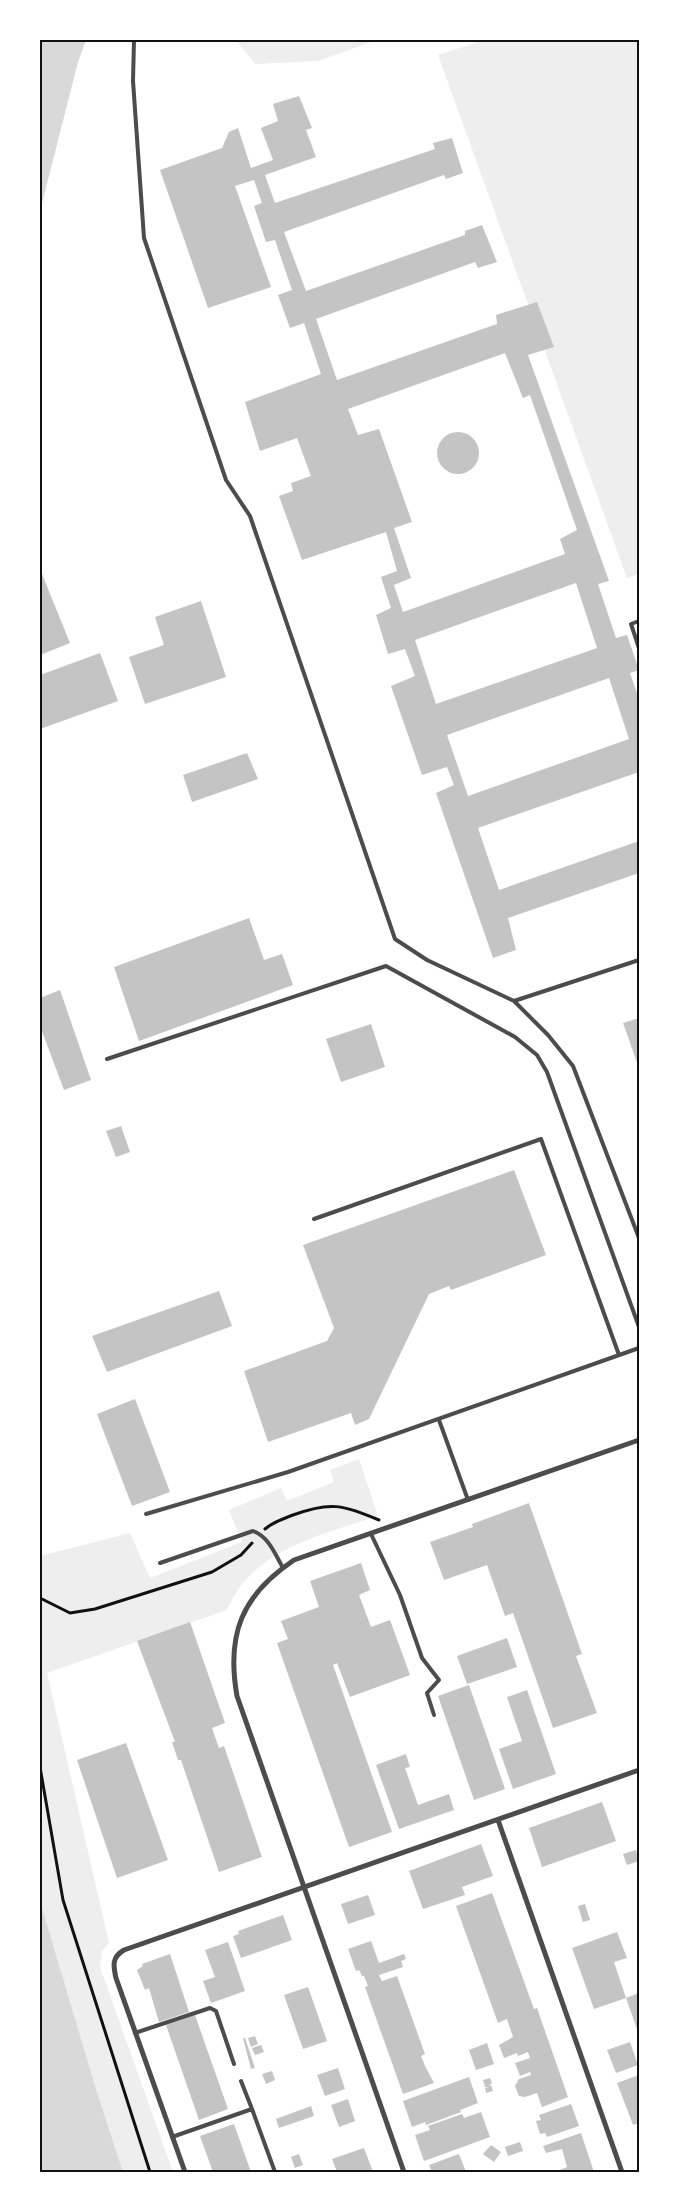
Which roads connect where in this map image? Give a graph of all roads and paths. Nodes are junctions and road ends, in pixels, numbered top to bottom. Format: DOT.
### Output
graph roads {
  1 [pos="134,40"];
  2 [pos="639,622"];
  3 [pos="639,648"];
  4 [pos="639,960"];
  5 [pos="514,1001"];
  6 [pos="107,1059"];
  7 [pos="314,1219"];
  8 [pos="639,1238"];
  9 [pos="639,1327"];
  10 [pos="639,1348"];
  11 [pos="619,1355"];
  12 [pos="439,1420"];
  13 [pos="639,1440"];
  14 [pos="468,1500"];
  15 [pos="146,1514"];
  16 [pos="392,1527"];
  17 [pos="261,1534"];
  18 [pos="371,1534"];
  19 [pos="160,1563"];
  20 [pos="283,1568"];
  21 [pos="40,1598"];
  22 [pos="434,1715"];
  23 [pos="40,1767"];
  24 [pos="639,1770"];
  25 [pos="498,1820"];
  26 [pos="304,1887"];
  27 [pos="135,2033"];
  28 [pos="234,2064"];
  29 [pos="241,2081"];
  30 [pos="252,2109"];
  31 [pos="172,2137"];
  32 [pos="150,2172"];
  33 [pos="185,2172"];
  34 [pos="275,2172"];
  35 [pos="404,2172"];
  36 [pos="622,2172"];
  1 -- 5 [label="lane"];
  2 -- 3 [label="lane"];
  4 -- 5 [label="lane"];
  5 -- 8 [label="lane"];
  6 -- 9 [label="lane"];
  7 -- 11 [label="lane"];
  10 -- 11 [label="lane"];
  11 -- 12 [label="lane"];
  12 -- 14 [label="lane"];
  12 -- 15 [label="lane"];
  13 -- 14 [label="street"];
  14 -- 16 [label="street"];
  16 -- 17 [label="path"];
  16 -- 18 [label="street"];
  17 -- 19 [label="lane"];
  17 -- 20 [label="lane"];
  17 -- 21 [label="path"];
  18 -- 20 [label="street"];
  18 -- 22 [label="lane"];
  20 -- 26 [label="street"];
  23 -- 32 [label="path"];
  24 -- 25 [label="street"];
  25 -- 26 [label="street"];
  25 -- 36 [label="street"];
  26 -- 27 [label="street"];
  26 -- 35 [label="street"];
  27 -- 28 [label="lane"];
  27 -- 31 [label="street"];
  29 -- 30 [label="lane"];
  30 -- 31 [label="lane"];
  30 -- 34 [label="lane"];
  31 -- 33 [label="street"];
}
